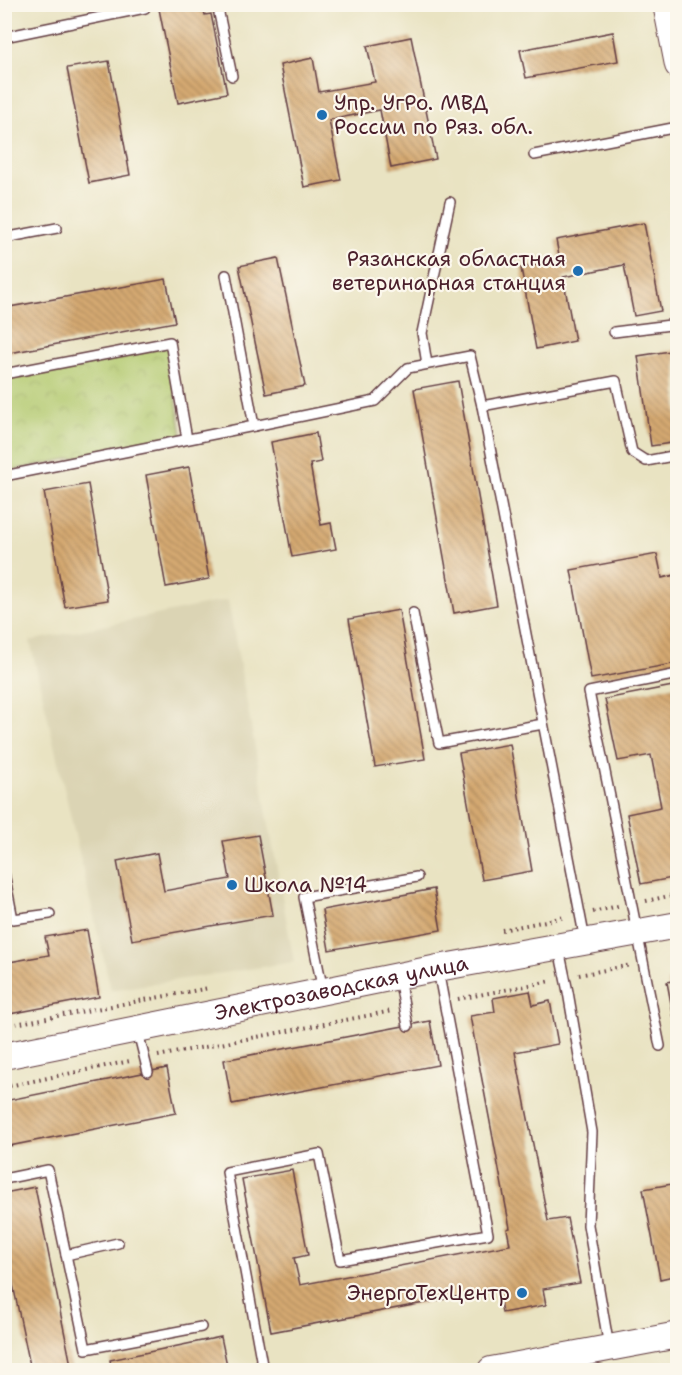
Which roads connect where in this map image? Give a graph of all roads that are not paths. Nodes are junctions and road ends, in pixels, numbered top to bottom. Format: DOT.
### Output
graph roads {
  1 [pos="218,4"];
  2 [pos="666,4"];
  3 [pos="145,8"];
  4 [pos="117,9"];
  5 [pos="4,37"];
  6 [pos="678,65"];
  7 [pos="232,76"];
  8 [pos="678,127"];
  9 [pos="534,155"];
  10 [pos="450,202"];
  11 [pos="57,228"];
  12 [pos="4,238"];
  13 [pos="226,275"];
  14 [pos="678,324"];
  15 [pos="614,332"];
  16 [pos="427,364"];
  17 [pos="4,374"];
  18 [pos="482,406"];
  19 [pos="254,426"];
  20 [pos="187,439"];
  21 [pos="678,455"];
  22 [pos="4,476"];
  23 [pos="413,613"];
  24 [pos="678,674"];
  25 [pos="543,723"];
  26 [pos="4,873"];
  27 [pos="417,878"];
  28 [pos="50,914"];
  29 [pos="678,925"];
  30 [pos="637,932"];
  31 [pos="585,941"];
  32 [pos="558,946"];
  33 [pos="438,968"];
  34 [pos="399,976"];
  35 [pos="323,991"];
  36 [pos="408,1026"];
  37 [pos="137,1030"];
  38 [pos="660,1046"];
  39 [pos="4,1056"];
  40 [pos="148,1072"];
  41 [pos="4,1179"];
  42 [pos="118,1243"];
  43 [pos="66,1255"];
  44 [pos="201,1327"];
  45 [pos="678,1335"];
  46 [pos="609,1347"];
  47 [pos="263,1371"];
  48 [pos="491,1371"];
  1 -- 7 [label="lane"];
  2 -- 6 [label="street"];
  3 -- 4 [label="lane"];
  4 -- 5 [label="lane"];
  8 -- 9 [label="lane"];
  10 -- 16 [label="lane"];
  11 -- 12 [label="lane"];
  13 -- 19 [label="lane"];
  14 -- 15 [label="lane"];
  16 -- 18 [label="lane"];
  16 -- 19 [label="lane"];
  17 -- 20 [label="lane"];
  18 -- 21 [label="lane"];
  18 -- 25 [label="lane"];
  19 -- 20 [label="lane"];
  20 -- 22 [label="lane"];
  23 -- 25 [label="lane"];
  24 -- 30 [label="lane"];
  25 -- 31 [label="lane"];
  26 -- 28 [label="lane"];
  27 -- 35 [label="lane"];
  29 -- 30 [label="street, Электрозаводская улица"];
  30 -- 31 [label="street, Электрозаводская улица"];
  30 -- 38 [label="lane"];
  31 -- 32 [label="street, Электрозаводская улица"];
  32 -- 33 [label="street, Электрозаводская улица"];
  32 -- 46 [label="lane"];
  33 -- 34 [label="street, Электрозаводская улица"];
  33 -- 47 [label="lane"];
  34 -- 35 [label="street, Электрозаводская улица"];
  34 -- 36 [label="lane"];
  35 -- 37 [label="street, Электрозаводская улица"];
  37 -- 39 [label="street, Электрозаводская улица"];
  37 -- 40 [label="lane"];
  41 -- 43 [label="lane"];
  42 -- 43 [label="lane"];
  43 -- 44 [label="lane"];
  45 -- 46 [label="street"];
  46 -- 48 [label="street"];
}
